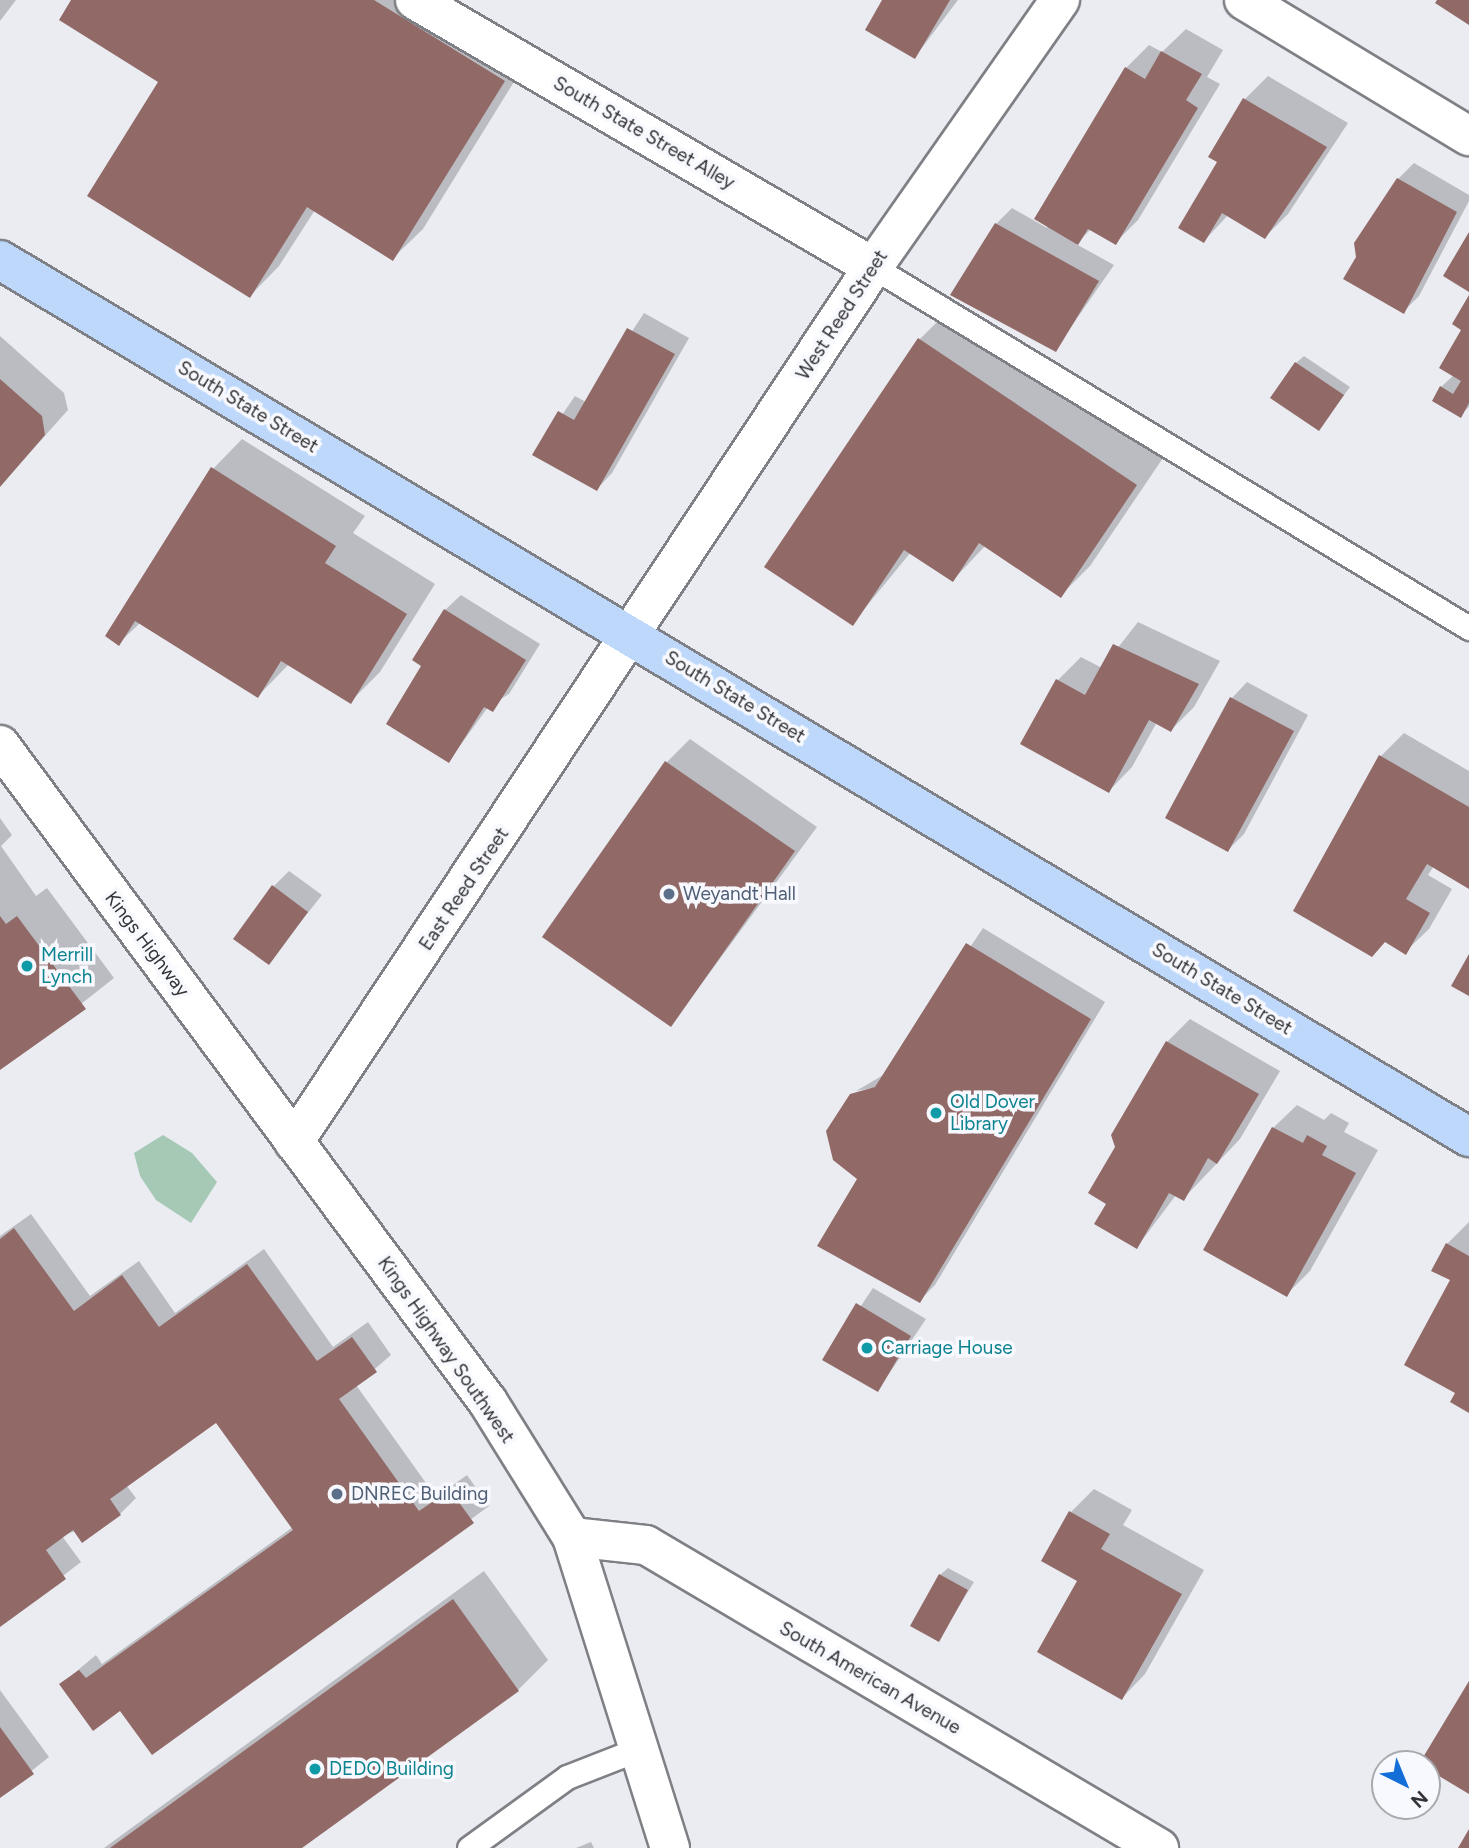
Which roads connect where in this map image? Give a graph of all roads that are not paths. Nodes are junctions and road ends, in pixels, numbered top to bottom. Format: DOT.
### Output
graph roads {
  1 [pos="415,0"];
  2 [pos="1060,0"];
  3 [pos="1244,0"];
  4 [pos="1469,136"];
  5 [pos="0,260"];
  6 [pos="873,267"];
  7 [pos="1469,628"];
  8 [pos="633,636"];
  9 [pos="0,745"];
  10 [pos="1469,1137"];
  11 [pos="295,1142"];
  12 [pos="572,1537"];
  13 [pos="639,1749"];
  14 [pos="469,1848"];
  15 [pos="670,1848"];
  16 [pos="1159,1848"];
  1 -- 6 [label="street, South State Street Alley"];
  2 -- 6 [label="street, West Reed Street"];
  3 -- 4 [label="street"];
  5 -- 8 [label="main road, South State Street"];
  6 -- 7 [label="lane"];
  6 -- 8 [label="street, West Reed Street"];
  8 -- 10 [label="main road, South State Street"];
  8 -- 11 [label="street, East Reed Street"];
  9 -- 11 [label="street, Kings Highway"];
  11 -- 12 [label="street, Kings Highway Southwest"];
  12 -- 13 [label="street, Kings Highway Southwest"];
  12 -- 16 [label="street, South American Avenue"];
  13 -- 14 [label="lane"];
  13 -- 15 [label="street, Kings Highway Southwest"];
}
